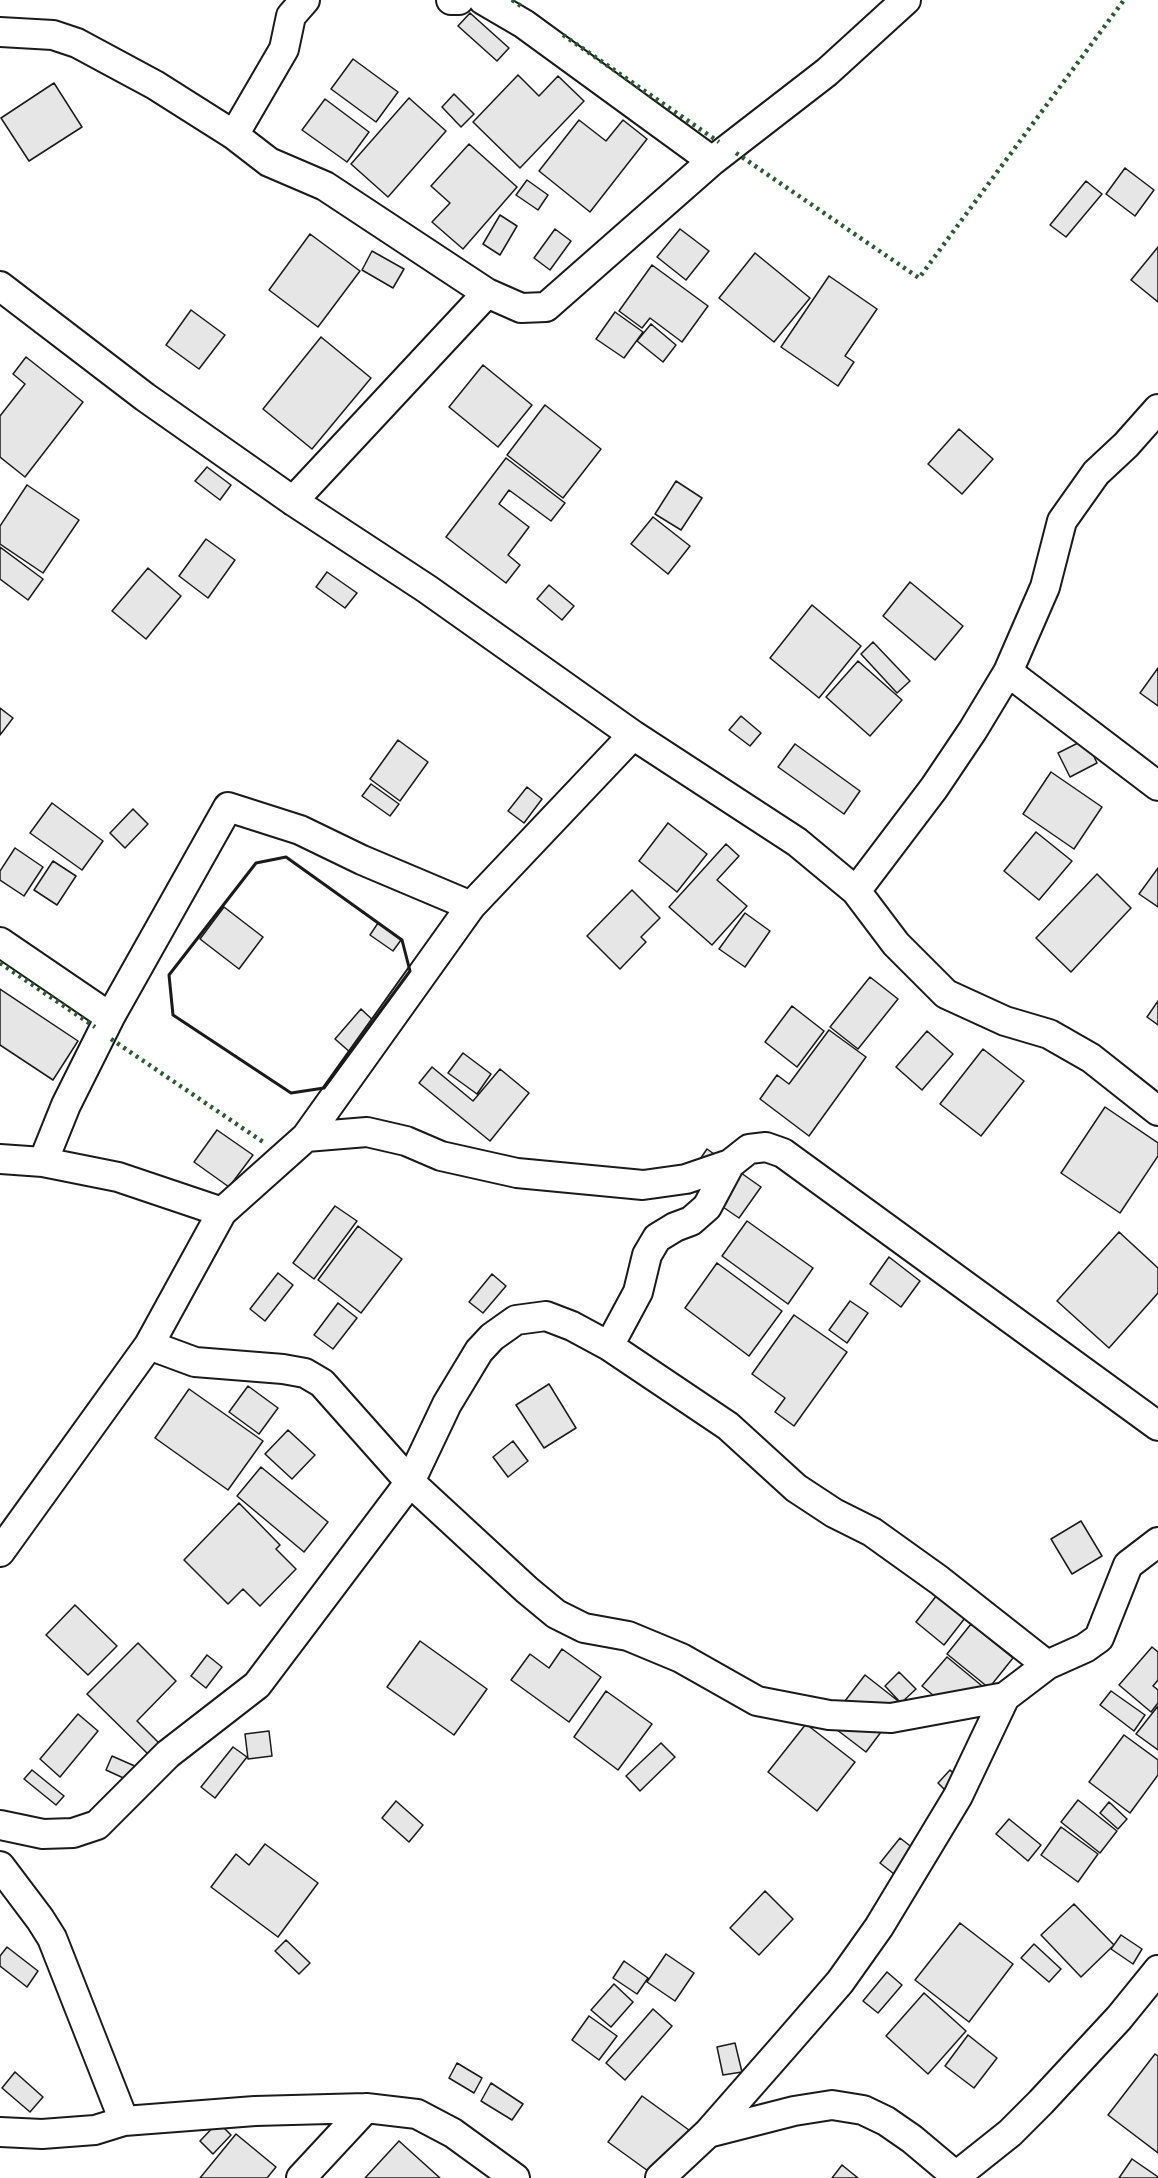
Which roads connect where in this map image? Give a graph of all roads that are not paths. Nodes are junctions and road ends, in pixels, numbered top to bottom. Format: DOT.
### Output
graph roads {
  1 [pos="305,0"];
  2 [pos="451,0"];
  3 [pos="459,0"];
  4 [pos="483,0"];
  5 [pos="906,0"];
  6 [pos="0,32"];
  7 [pos="234,135"];
  8 [pos="712,161"];
  9 [pos="0,286"];
  10 [pos="487,293"];
  11 [pos="1158,409"];
  12 [pos="293,501"];
  13 [pos="1008,672"];
  14 [pos="633,735"];
  15 [pos="1158,786"];
  16 [pos="856,891"];
  17 [pos="471,906"];
  18 [pos="0,942"];
  19 [pos="110,1017"];
  20 [pos="1158,1111"];
  21 [pos="306,1137"];
  22 [pos="0,1159"];
  23 [pos="42,1162"];
  24 [pos="730,1164"];
  25 [pos="222,1212"];
  26 [pos="149,1345"];
  27 [pos="609,1346"];
  28 [pos="1158,1426"];
  29 [pos="410,1482"];
  30 [pos="1158,1542"];
  31 [pos="0,1552"];
  32 [pos="1047,1665"];
  33 [pos="1005,1697"];
  34 [pos="0,1825"];
  35 [pos="0,1866"];
  36 [pos="1158,1970"];
  37 [pos="366,2108"];
  38 [pos="124,2121"];
  39 [pos="0,2132"];
  40 [pos="708,2133"];
  41 [pos="301,2178"];
  42 [pos="515,2178"];
  43 [pos="660,2178"];
  1 -- 7 [label="street"];
  2 -- 3 [label="street"];
  4 -- 8 [label="street"];
  5 -- 8 [label="street"];
  6 -- 7 [label="street"];
  7 -- 10 [label="street"];
  8 -- 10 [label="street"];
  9 -- 12 [label="street"];
  10 -- 12 [label="street"];
  11 -- 13 [label="street"];
  12 -- 14 [label="street"];
  13 -- 15 [label="street"];
  13 -- 16 [label="street"];
  14 -- 16 [label="street"];
  14 -- 17 [label="street"];
  16 -- 20 [label="street"];
  17 -- 19 [label="street"];
  17 -- 21 [label="street"];
  18 -- 19 [label="street"];
  19 -- 23 [label="street"];
  21 -- 24 [label="street"];
  21 -- 25 [label="street"];
  22 -- 23 [label="street"];
  23 -- 25 [label="street"];
  24 -- 27 [label="street"];
  24 -- 28 [label="street"];
  25 -- 26 [label="street"];
  26 -- 29 [label="street"];
  26 -- 31 [label="street"];
  27 -- 29 [label="street"];
  27 -- 32 [label="street"];
  29 -- 33 [label="street"];
  29 -- 34 [label="street"];
  30 -- 32 [label="street"];
  32 -- 33 [label="street"];
  33 -- 40 [label="street"];
  35 -- 38 [label="street"];
  36 -- 40 [label="street"];
  37 -- 38 [label="street"];
  37 -- 41 [label="street"];
  37 -- 42 [label="street"];
  38 -- 39 [label="street"];
  40 -- 43 [label="street"];
}
